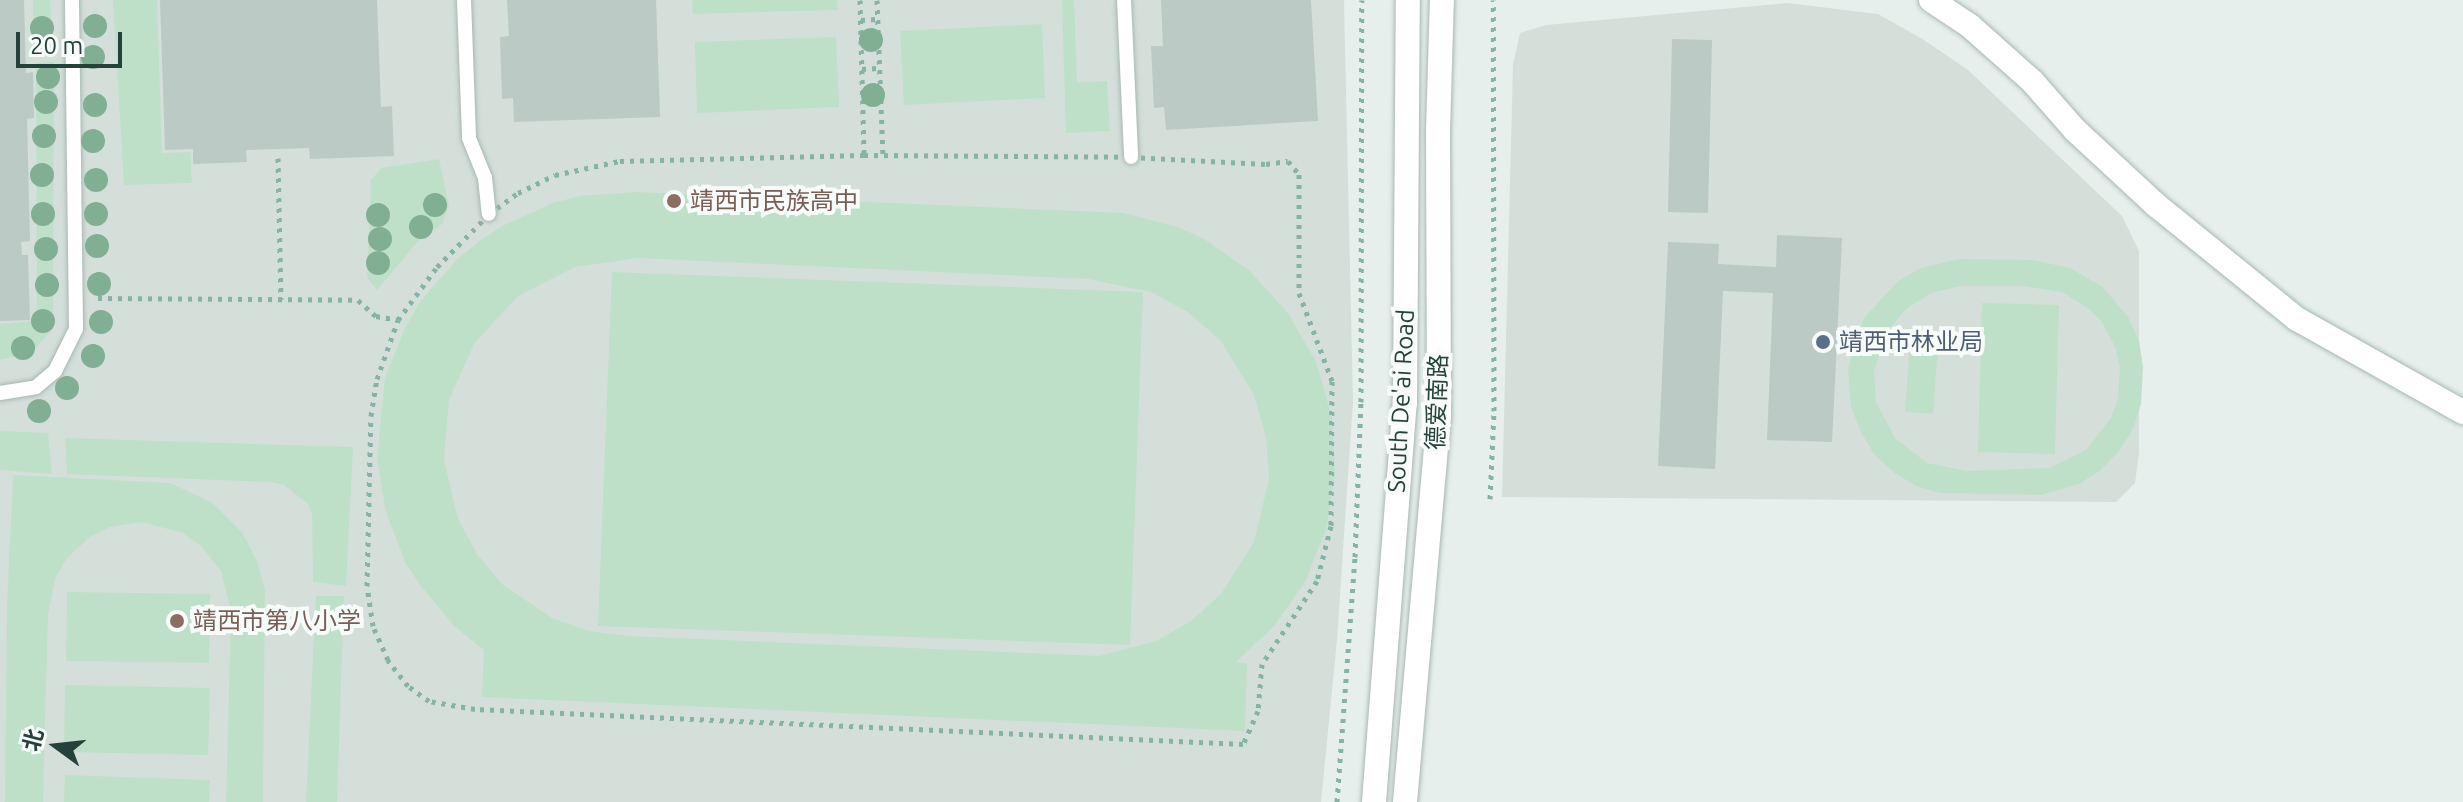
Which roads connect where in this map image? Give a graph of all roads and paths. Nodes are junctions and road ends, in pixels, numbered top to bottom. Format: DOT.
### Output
graph roads {
  1 [pos="72,0"];
  2 [pos="464,0"];
  3 [pos="860,0"];
  4 [pos="877,0"];
  5 [pos="1124,0"];
  6 [pos="1362,0"];
  7 [pos="1408,0"];
  8 [pos="1442,0"];
  9 [pos="1493,0"];
  10 [pos="1931,0"];
  11 [pos="878,19"];
  12 [pos="861,20"];
  13 [pos="878,68"];
  14 [pos="862,69"];
  15 [pos="883,154"];
  16 [pos="864,155"];
  17 [pos="1131,157"];
  18 [pos="278,158"];
  19 [pos="489,214"];
  20 [pos="77,298"];
  21 [pos="281,299"];
  22 [pos="398,320"];
  23 [pos="0,393"];
  24 [pos="2463,412"];
  25 [pos="1490,499"];
  26 [pos="1337,802"];
  27 [pos="1374,802"];
  28 [pos="1405,802"];
  1 -- 20 [label="lane"];
  2 -- 19 [label="lane"];
  3 -- 12 [label="path"];
  4 -- 11 [label="path"];
  5 -- 17 [label="lane"];
  6 -- 26 [label="path"];
  7 -- 27 [label="main road, South De'ai Road"];
  8 -- 28 [label="main road, 德爱南路"];
  9 -- 25 [label="path"];
  10 -- 24 [label="main road"];
  11 -- 12 [label="path"];
  11 -- 13 [label="path"];
  12 -- 14 [label="path"];
  13 -- 14 [label="path"];
  13 -- 15 [label="path"];
  14 -- 16 [label="path"];
  15 -- 16 [label="path"];
  15 -- 17 [label="path"];
  16 -- 19 [label="path"];
  17 -- 22 [label="path"];
  18 -- 21 [label="path"];
  19 -- 22 [label="path"];
  20 -- 21 [label="path"];
  20 -- 23 [label="lane"];
  21 -- 22 [label="path"];
}
